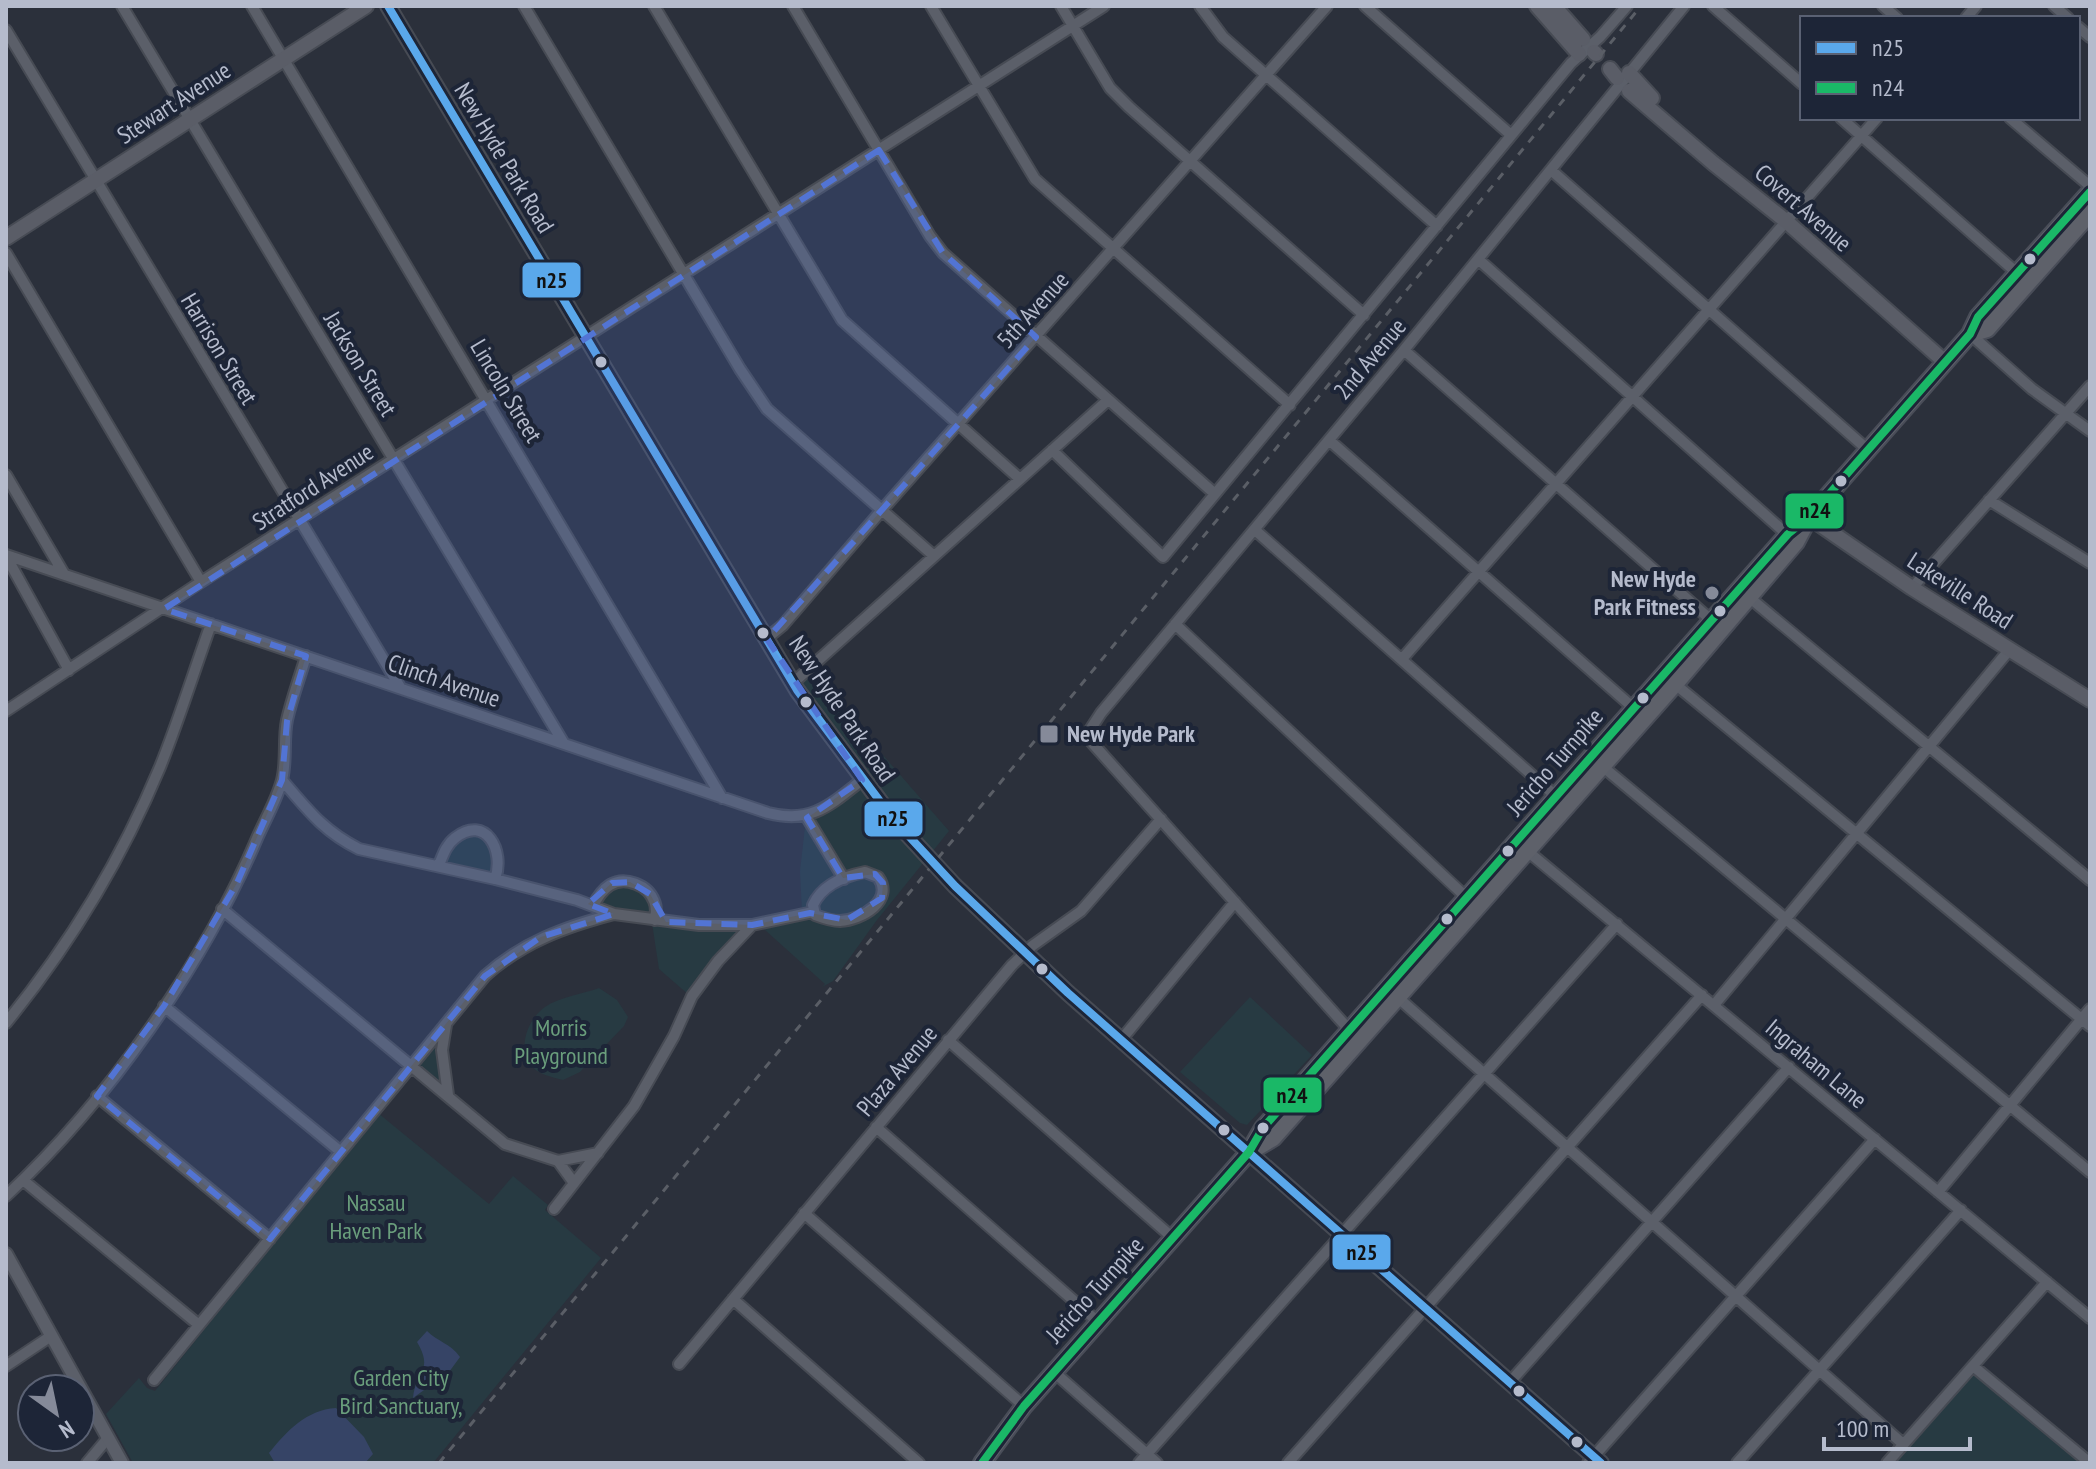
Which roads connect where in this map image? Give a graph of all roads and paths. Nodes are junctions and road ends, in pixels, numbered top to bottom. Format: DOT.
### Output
graph roads {
  1 [pos="122,6"];
  2 [pos="252,6"];
  3 [pos="366,6"];
  4 [pos="388,6"];
  5 [pos="524,6"];
  6 [pos="654,6"];
  7 [pos="793,6"];
  8 [pos="931,6"];
  9 [pos="1061,6"];
  10 [pos="1104,6"];
  11 [pos="1200,6"];
  12 [pos="1327,6"];
  13 [pos="1365,6"];
  14 [pos="1537,6"];
  15 [pos="1554,6"];
  16 [pos="1627,6"];
  17 [pos="1684,6"];
  18 [pos="1713,6"];
  19 [pos="1073,26"];
  20 [pos="6,30"];
  21 [pos="1588,50"];
  22 [pos="284,59"];
  23 [pos="1619,73"];
  24 [pos="1267,75"];
  25 [pos="1800,82"];
  26 [pos="979,87"];
  27 [pos="1629,91"];
  28 [pos="190,119"];
  29 [pos="1843,120"];
  30 [pos="1875,120"];
  31 [pos="2012,120"];
  32 [pos="1511,135"];
  33 [pos="1861,136"];
  34 [pos="879,150"];
  35 [pos="1189,162"];
  36 [pos="1551,170"];
  37 [pos="95,180"];
  38 [pos="1745,186"];
  39 [pos="2090,189"];
  40 [pos="2090,213"];
  41 [pos="779,215"];
  42 [pos="1787,222"];
  43 [pos="1437,226"];
  44 [pos="6,238"];
  45 [pos="1113,250"];
  46 [pos="6,253"];
  47 [pos="1478,259"];
  48 [pos="2017,273"];
  49 [pos="685,275"];
  50 [pos="1709,309"];
  51 [pos="1364,315"];
  52 [pos="1970,334"];
  53 [pos="1036,337"];
  54 [pos="586,338"];
  55 [pos="1404,350"];
  56 [pos="1945,362"];
  57 [pos="2090,386"];
  58 [pos="1632,397"];
  59 [pos="488,399"];
  60 [pos="1108,400"];
  61 [pos="1290,405"];
  62 [pos="2065,414"];
  63 [pos="958,423"];
  64 [pos="2090,431"];
  65 [pos="1329,440"];
  66 [pos="1052,450"];
  67 [pos="1868,450"];
  68 [pos="394,460"];
  69 [pos="6,475"];
  70 [pos="1020,479"];
  71 [pos="1556,484"];
  72 [pos="1215,494"];
  73 [pos="1989,500"];
  74 [pos="882,510"];
  75 [pos="1809,517"];
  76 [pos="299,521"];
  77 [pos="1255,530"];
  78 [pos="1792,538"];
  79 [pos="6,556"];
  80 [pos="934,556"];
  81 [pos="2090,563"];
  82 [pos="1478,572"];
  83 [pos="64,574"];
  84 [pos="201,582"];
  85 [pos="1912,588"];
  86 [pos="1750,598"];
  87 [pos="164,609"];
  88 [pos="1711,620"];
  89 [pos="211,624"];
  90 [pos="1175,624"];
  91 [pos="767,638"];
  92 [pos="2010,649"];
  93 [pos="306,656"];
  94 [pos="1402,659"];
  95 [pos="69,670"];
  96 [pos="793,683"];
  97 [pos="1675,684"];
  98 [pos="400,687"];
  99 [pos="2090,700"];
  100 [pos="6,711"];
  101 [pos="1639,713"];
  102 [pos="1613,731"];
  103 [pos="563,743"];
  104 [pos="1929,747"];
  105 [pos="1602,766"];
  106 [pos="282,780"];
  107 [pos="862,780"];
  108 [pos="722,798"];
  109 [pos="1561,801"];
  110 [pos="806,816"];
  111 [pos="1161,819"];
  112 [pos="1858,833"];
  113 [pos="1522,846"];
  114 [pos="439,865"];
  115 [pos="495,879"];
  116 [pos="844,879"];
  117 [pos="2090,880"];
  118 [pos="1235,902"];
  119 [pos="1472,903"];
  120 [pos="593,906"];
  121 [pos="222,909"];
  122 [pos="813,912"];
  123 [pos="614,914"];
  124 [pos="1786,919"];
  125 [pos="655,920"];
  126 [pos="1617,924"];
  127 [pos="752,925"];
  128 [pos="1025,952"];
  129 [pos="1393,992"];
  130 [pos="1702,995"];
  131 [pos="1714,1005"];
  132 [pos="164,1006"];
  133 [pos="2090,1009"];
  134 [pos="7,1020"];
  135 [pos="2086,1022"];
  136 [pos="446,1023"];
  137 [pos="1354,1036"];
  138 [pos="948,1040"];
  139 [pos="1121,1040"];
  140 [pos="412,1065"];
  141 [pos="1789,1067"];
  142 [pos="1484,1074"];
  143 [pos="448,1095"];
  144 [pos="97,1096"];
  145 [pos="2010,1105"];
  146 [pos="876,1127"];
  147 [pos="1875,1139"];
  148 [pos="1568,1148"];
  149 [pos="341,1152"];
  150 [pos="1249,1152"];
  151 [pos="598,1153"];
  152 [pos="558,1161"];
  153 [pos="2090,1172"];
  154 [pos="23,1180"];
  155 [pos="574,1183"];
  156 [pos="1938,1192"];
  157 [pos="6,1196"];
  158 [pos="554,1209"];
  159 [pos="1961,1210"];
  160 [pos="804,1213"];
  161 [pos="1651,1222"];
  162 [pos="1342,1234"];
  163 [pos="1173,1238"];
  164 [pos="270,1239"];
  165 [pos="6,1254"];
  166 [pos="2047,1282"];
  167 [pos="1735,1296"];
  168 [pos="733,1299"];
  169 [pos="1426,1308"];
  170 [pos="2090,1318"];
  171 [pos="1098,1322"];
  172 [pos="199,1325"];
  173 [pos="51,1336"];
  174 [pos="679,1364"];
  175 [pos="6,1366"];
  176 [pos="1973,1366"];
  177 [pos="1819,1370"];
  178 [pos="1054,1372"];
  179 [pos="154,1380"];
  180 [pos="1510,1382"];
  181 [pos="1024,1406"];
  182 [pos="108,1438"];
  183 [pos="1903,1444"];
  184 [pos="1143,1459"];
  185 [pos="1594,1461"];
  186 [pos="87,1463"];
  187 [pos="122,1463"];
  188 [pos="919,1463"];
  189 [pos="982,1463"];
  190 [pos="1157,1463"];
  191 [pos="1288,1463"];
  192 [pos="1737,1463"];
  193 [pos="1887,1463"];
  194 [pos="2090,1463"];
  1 -- 28 [label="street, Jackson Street"];
  2 -- 22 [label="street, Lincoln Street"];
  3 -- 22 [label="main road, Stewart Avenue"];
  4 -- 54 [label="main road, New Hyde Park Road"];
  5 -- 49 [label="street"];
  6 -- 41 [label="street"];
  7 -- 34 [label="street"];
  8 -- 26 [label="street"];
  9 -- 19 [label="street"];
  10 -- 19 [label="street, Stratford Avenue"];
  11 -- 24 [label="street"];
  12 -- 24 [label="street, 5th Avenue"];
  13 -- 32 [label="street"];
  14 -- 21 [label="main road"];
  15 -- 21 [label="main road"];
  16 -- 21 [label="street"];
  17 -- 23 [label="street, 2nd Avenue"];
  18 -- 25 [label="street"];
  19 -- 26 [label="street, Stratford Avenue"];
  19 -- 35 [label="street"];
  20 -- 37 [label="street, Harrison Street"];
  21 -- 32 [label="street"];
  22 -- 28 [label="main road, Stewart Avenue"];
  22 -- 59 [label="street, Lincoln Street"];
  23 -- 36 [label="street, 2nd Avenue"];
  23 -- 38 [label="main road"];
  24 -- 35 [label="street, 5th Avenue"];
  24 -- 43 [label="street"];
  26 -- 34 [label="street, Stratford Avenue"];
  26 -- 45 [label="street"];
  27 -- 38 [label="main road, Covert Avenue"];
  28 -- 37 [label="main road, Stewart Avenue"];
  28 -- 68 [label="street, Jackson Street"];
  29 -- 33 [label="street"];
  30 -- 33 [label="street"];
  31 -- 39 [label="street"];
  32 -- 43 [label="street"];
  33 -- 42 [label="street"];
  33 -- 48 [label="street"];
  34 -- 41 [label="street, Stratford Avenue"];
  34 -- 53 [label="street"];
  35 -- 45 [label="street, 5th Avenue"];
  35 -- 51 [label="street"];
  36 -- 47 [label="street, 2nd Avenue"];
  36 -- 50 [label="street"];
  37 -- 44 [label="main road, Stewart Avenue"];
  37 -- 76 [label="street, Harrison Street"];
  38 -- 42 [label="main road, Covert Avenue"];
  39 -- 48 [label="main road, Jericho Turnpike"];
  40 -- 52 [label="main road, Jericho Turnpike"];
  41 -- 49 [label="street, Stratford Avenue"];
  41 -- 63 [label="street"];
  42 -- 50 [label="street"];
  42 -- 56 [label="main road, Covert Avenue"];
  43 -- 51 [label="street"];
  45 -- 53 [label="street, 5th Avenue"];
  45 -- 61 [label="street"];
  46 -- 84 [label="street"];
  47 -- 55 [label="street, 2nd Avenue"];
  47 -- 58 [label="street"];
  48 -- 52 [label="main road, Jericho Turnpike"];
  49 -- 54 [label="street, Stratford Avenue"];
  49 -- 74 [label="street"];
  50 -- 58 [label="street"];
  50 -- 67 [label="street"];
  51 -- 61 [label="street"];
  52 -- 56 [label="main road, Jericho Turnpike"];
  52 -- 62 [label="street"];
  53 -- 60 [label="street"];
  53 -- 63 [label="street, 5th Avenue"];
  54 -- 59 [label="street, Stratford Avenue"];
  54 -- 91 [label="main road, New Hyde Park Road"];
  55 -- 65 [label="street, 2nd Avenue"];
  55 -- 71 [label="street"];
  56 -- 67 [label="main road, Jericho Turnpike"];
  57 -- 62 [label="street"];
  58 -- 71 [label="street"];
  58 -- 78 [label="street"];
  59 -- 68 [label="street, Stratford Avenue"];
  59 -- 108 [label="street, Lincoln Street"];
  60 -- 66 [label="street"];
  60 -- 72 [label="street"];
  61 -- 72 [label="street"];
  62 -- 64 [label="street"];
  62 -- 73 [label="street"];
  63 -- 70 [label="street"];
  63 -- 74 [label="street, 5th Avenue"];
  65 -- 77 [label="street, 2nd Avenue"];
  65 -- 82 [label="street"];
  66 -- 70 [label="street"];
  66 -- 72 [label="street"];
  67 -- 75 [label="main road, Jericho Turnpike"];
  68 -- 76 [label="street, Stratford Avenue"];
  68 -- 103 [label="street, Jackson Street"];
  69 -- 83 [label="street"];
  70 -- 80 [label="street"];
  71 -- 82 [label="street"];
  71 -- 88 [label="street"];
  73 -- 81 [label="street"];
  73 -- 85 [label="street"];
  74 -- 80 [label="street"];
  74 -- 91 [label="street, 5th Avenue"];
  75 -- 78 [label="main road, Jericho Turnpike"];
  75 -- 85 [label="main road, Lakeville Road"];
  76 -- 84 [label="street, Stratford Avenue"];
  76 -- 98 [label="street, Harrison Street"];
  77 -- 90 [label="street, 2nd Avenue"];
  77 -- 94 [label="street"];
  78 -- 86 [label="main road, Jericho Turnpike"];
  78 -- 88 [label="main road, Jericho Turnpike"];
  79 -- 83 [label="street, Clinch Avenue"];
  79 -- 95 [label="street"];
  80 -- 96 [label="street"];
  82 -- 94 [label="street"];
  82 -- 101 [label="street"];
  83 -- 87 [label="street, Clinch Avenue"];
  84 -- 87 [label="street, Stratford Avenue"];
  85 -- 92 [label="main road, Lakeville Road"];
  86 -- 97 [label="main road, Jericho Turnpike"];
  86 -- 104 [label="street"];
  87 -- 89 [label="street, Clinch Avenue"];
  87 -- 95 [label="street, Stratford Avenue"];
  88 -- 101 [label="main road, Jericho Turnpike"];
  89 -- 93 [label="street, Clinch Avenue"];
  89 -- 134 [label="street"];
  90 -- 111 [label="street, 2nd Avenue"];
  90 -- 119 [label="street"];
  91 -- 96 [label="main road, New Hyde Park Road"];
  92 -- 99 [label="main road, Lakeville Road"];
  92 -- 104 [label="street"];
  93 -- 98 [label="street, Clinch Avenue"];
  93 -- 106 [label="street"];
  94 -- 109 [label="street"];
  95 -- 100 [label="street, Stratford Avenue"];
  96 -- 107 [label="main road, New Hyde Park Road"];
  97 -- 101 [label="main road, Jericho Turnpike"];
  97 -- 112 [label="street"];
  98 -- 103 [label="street, Clinch Avenue"];
  101 -- 102 [label="main road, Jericho Turnpike"];
  101 -- 105 [label="main road, Jericho Turnpike"];
  102 -- 105 [label="main road"];
  102 -- 109 [label="main road, Jericho Turnpike"];
  103 -- 108 [label="street, Clinch Avenue"];
  104 -- 112 [label="street"];
  104 -- 117 [label="street"];
  105 -- 109 [label="main road, Jericho Turnpike"];
  105 -- 124 [label="street"];
  106 -- 114 [label="street"];
  106 -- 121 [label="street"];
  107 -- 110 [label="street"];
  107 -- 128 [label="main road, New Hyde Park Road"];
  108 -- 110 [label="street, Clinch Avenue"];
  109 -- 113 [label="main road, Jericho Turnpike"];
  110 -- 116 [label="street"];
  111 -- 118 [label="street"];
  111 -- 128 [label="street, Plaza Avenue"];
  112 -- 124 [label="street"];
  112 -- 135 [label="street"];
  113 -- 119 [label="main road, Jericho Turnpike"];
  113 -- 126 [label="street, Ingraham Lane"];
  114 -- 115 [label="street"];
  114 -- 115 [label="street"];
  115 -- 120 [label="street"];
  116 -- 122 [label="street"];
  116 -- 122 [label="street"];
  118 -- 137 [label="street"];
  118 -- 139 [label="street"];
  119 -- 129 [label="main road, Jericho Turnpike"];
  120 -- 123 [label="street"];
  120 -- 125 [label="street"];
  121 -- 132 [label="street"];
  121 -- 140 [label="street"];
  122 -- 127 [label="street"];
  123 -- 125 [label="street"];
  123 -- 136 [label="street"];
  124 -- 131 [label="street"];
  124 -- 145 [label="street"];
  125 -- 127 [label="street"];
  126 -- 130 [label="street, Ingraham Lane"];
  126 -- 142 [label="street"];
  127 -- 151 [label="street"];
  128 -- 138 [label="street, Plaza Avenue"];
  128 -- 139 [label="main road, New Hyde Park Road"];
  129 -- 137 [label="main road, Jericho Turnpike"];
  129 -- 142 [label="street"];
  130 -- 131 [label="street, Ingraham Lane"];
  130 -- 148 [label="street"];
  131 -- 141 [label="street, Ingraham Lane"];
  132 -- 144 [label="street"];
  132 -- 149 [label="street"];
  133 -- 135 [label="street"];
  135 -- 145 [label="street"];
  136 -- 140 [label="street"];
  136 -- 143 [label="street"];
  137 -- 150 [label="main road, Jericho Turnpike"];
  138 -- 146 [label="street, Plaza Avenue"];
  138 -- 163 [label="street"];
  139 -- 150 [label="main road, New Hyde Park Road"];
  140 -- 143 [label="street"];
  140 -- 149 [label="street"];
  141 -- 147 [label="street, Ingraham Lane"];
  141 -- 161 [label="street"];
  142 -- 148 [label="street"];
  142 -- 162 [label="street"];
  143 -- 152 [label="street"];
  144 -- 154 [label="street"];
  144 -- 164 [label="street"];
  145 -- 153 [label="street"];
  145 -- 156 [label="street"];
  146 -- 160 [label="street, Plaza Avenue"];
  146 -- 171 [label="street"];
  147 -- 156 [label="street, Ingraham Lane"];
  147 -- 167 [label="street"];
  148 -- 161 [label="street"];
  148 -- 169 [label="street"];
  149 -- 164 [label="street"];
  150 -- 162 [label="main road, New Hyde Park Road"];
  150 -- 163 [label="main road, Jericho Turnpike"];
  151 -- 152 [label="street"];
  151 -- 155 [label="street"];
  152 -- 155 [label="street"];
  154 -- 157 [label="street"];
  154 -- 172 [label="street"];
  155 -- 158 [label="street"];
  156 -- 159 [label="street, Ingraham Lane"];
  159 -- 166 [label="street, Ingraham Lane"];
  159 -- 177 [label="street"];
  160 -- 168 [label="street, Plaza Avenue"];
  160 -- 181 [label="street"];
  161 -- 167 [label="street"];
  161 -- 180 [label="street"];
  162 -- 169 [label="main road, New Hyde Park Road"];
  162 -- 184 [label="street"];
  163 -- 171 [label="main road, Jericho Turnpike"];
  164 -- 172 [label="street"];
  165 -- 173 [label="street"];
  166 -- 170 [label="street, Ingraham Lane"];
  166 -- 176 [label="street"];
  167 -- 177 [label="street"];
  167 -- 185 [label="street"];
  168 -- 174 [label="street, Plaza Avenue"];
  168 -- 188 [label="street"];
  169 -- 180 [label="main road, New Hyde Park Road"];
  169 -- 191 [label="street"];
  171 -- 178 [label="main road, Jericho Turnpike"];
  172 -- 179 [label="street"];
  173 -- 175 [label="street"];
  173 -- 182 [label="street"];
  176 -- 183 [label="street"];
  176 -- 194 [label="street"];
  177 -- 183 [label="street"];
  177 -- 192 [label="street"];
  178 -- 181 [label="main road, Jericho Turnpike"];
  178 -- 184 [label="street"];
  180 -- 185 [label="main road, New Hyde Park Road"];
  181 -- 189 [label="main road, Jericho Turnpike"];
  182 -- 186 [label="street"];
  182 -- 187 [label="street"];
  183 -- 193 [label="street"];
  184 -- 190 [label="street"];
}
